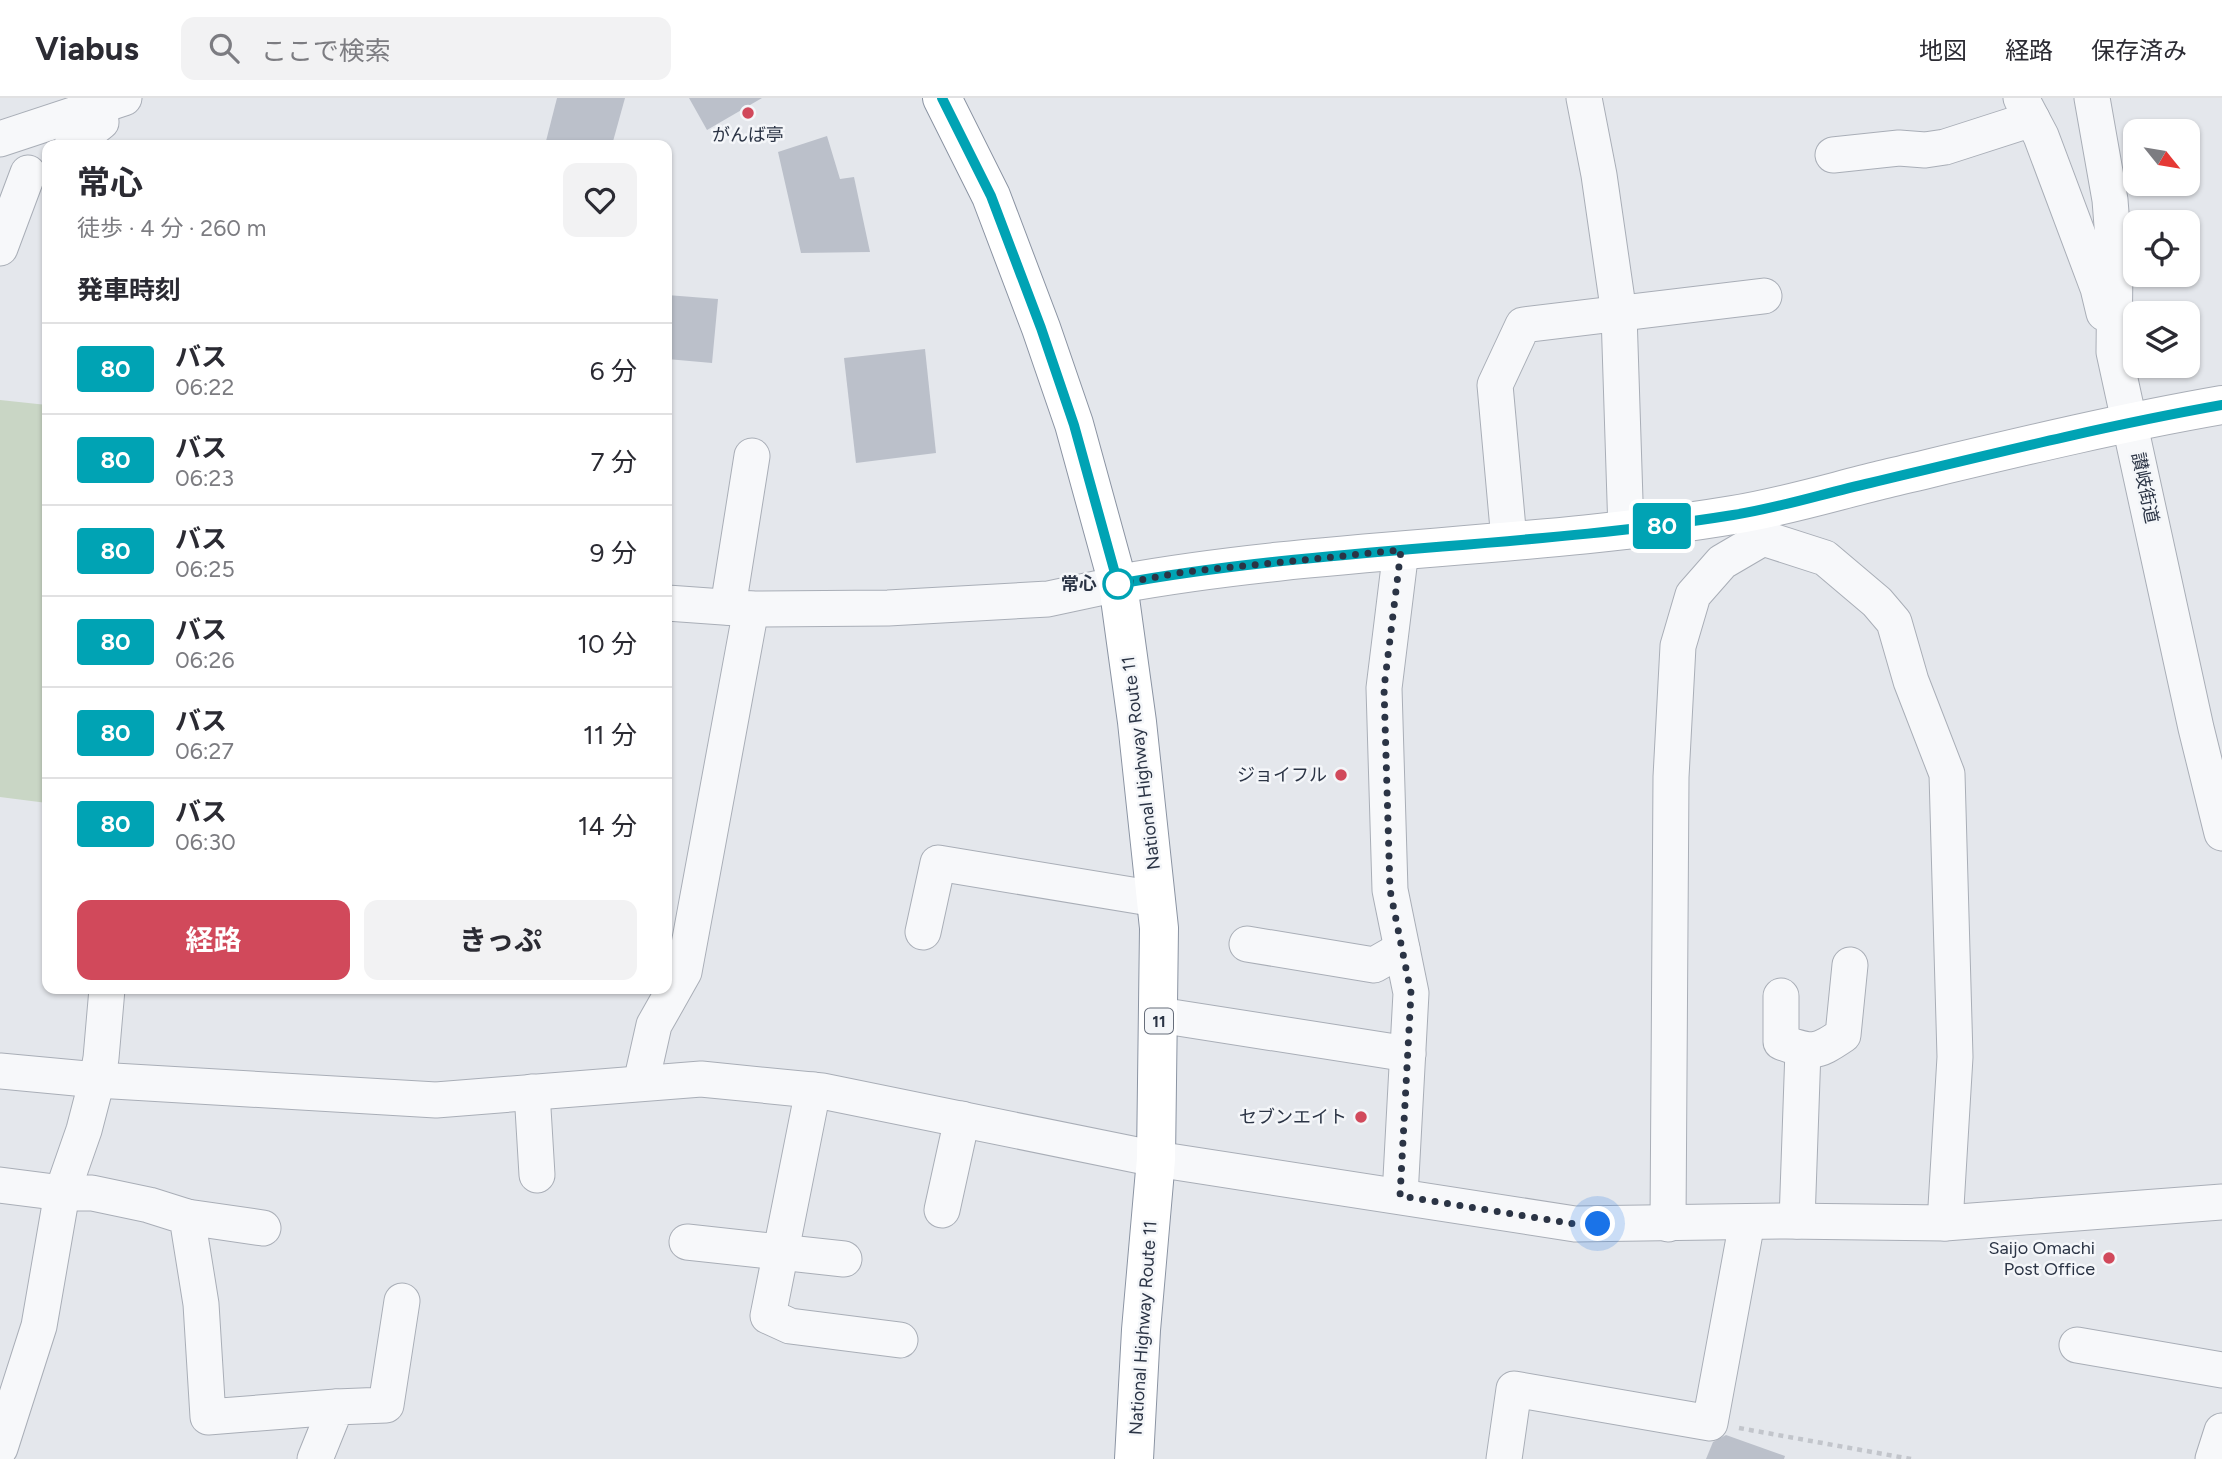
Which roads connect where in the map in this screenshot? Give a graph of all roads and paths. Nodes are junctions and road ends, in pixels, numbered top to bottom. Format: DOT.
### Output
graph roads {
  1 [pos="942,98"];
  2 [pos="1584,98"];
  3 [pos="2092,98"];
  4 [pos="111,102"];
  5 [pos="2027,109"];
  6 [pos="0,139"];
  7 [pos="78,140"];
  8 [pos="1833,155"];
  9 [pos="25,174"];
  10 [pos="0,248"];
  11 [pos="1764,296"];
  12 [pos="1619,314"];
  13 [pos="2114,352"];
  14 [pos="2222,405"];
  15 [pos="2130,421"];
  16 [pos="752,456"];
  17 [pos="1760,524"];
  18 [pos="1626,531"];
  19 [pos="1510,540"];
  20 [pos="1401,550"];
  21 [pos="1118,584"];
  22 [pos="672,603"];
  23 [pos="739,608"];
  24 [pos="2207,700"];
  25 [pos="2222,833"];
  26 [pos="1156,899"];
  27 [pos="923,932"];
  28 [pos="1247,944"];
  29 [pos="1402,949"];
  30 [pos="1850,965"];
  31 [pos="672,993"];
  32 [pos="107,994"];
  33 [pos="672,994"];
  34 [pos="1781,996"];
  35 [pos="1159,1015"];
  36 [pos="1803,1050"];
  37 [pos="1408,1055"];
  38 [pos="0,1071"];
  39 [pos="97,1080"];
  40 [pos="641,1083"];
  41 [pos="813,1090"];
  42 [pos="532,1092"];
  43 [pos="962,1119"];
  44 [pos="1156,1159"];
  45 [pos="537,1175"];
  46 [pos="0,1185"];
  47 [pos="62,1192"];
  48 [pos="1400,1196"];
  49 [pos="2222,1202"];
  50 [pos="942,1210"];
  51 [pos="187,1217"];
  52 [pos="1797,1221"];
  53 [pos="1747,1222"];
  54 [pos="1945,1223"];
  55 [pos="1668,1224"];
  56 [pos="262,1228"];
  57 [pos="687,1242"];
  58 [pos="781,1251"];
  59 [pos="844,1259"];
  60 [pos="402,1301"];
  61 [pos="900,1339"];
  62 [pos="2077,1345"];
  63 [pos="2222,1370"];
  64 [pos="336,1407"];
  65 [pos="1710,1423"];
  66 [pos="2222,1431"];
  67 [pos="4,1436"];
  68 [pos="18,1459"];
  69 [pos="315,1459"];
  70 [pos="1134,1459"];
  71 [pos="1504,1459"];
  72 [pos="1911,1459"];
  73 [pos="2213,1459"];
  1 -- 21 [label="main road, National Highway Route 11 / 11"];
  2 -- 12 [label="street"];
  3 -- 13 [label="street, 讃岐街道"];
  4 -- 6 [label="street"];
  4 -- 7 [label="street"];
  5 -- 8 [label="street"];
  5 -- 13 [label="street"];
  9 -- 10 [label="street"];
  11 -- 12 [label="street"];
  12 -- 18 [label="street"];
  12 -- 19 [label="street"];
  13 -- 15 [label="street, 讃岐街道"];
  14 -- 15 [label="main road"];
  15 -- 17 [label="main road"];
  15 -- 24 [label="street, 讃岐街道"];
  16 -- 23 [label="street"];
  17 -- 18 [label="main road"];
  17 -- 54 [label="street"];
  17 -- 55 [label="street"];
  18 -- 19 [label="main road"];
  19 -- 20 [label="main road"];
  20 -- 21 [label="main road"];
  20 -- 29 [label="street"];
  21 -- 23 [label="street"];
  21 -- 26 [label="main road, National Highway Route 11 / 11"];
  22 -- 23 [label="street"];
  23 -- 31 [label="street"];
  24 -- 25 [label="street, 讃岐街道"];
  26 -- 27 [label="street"];
  26 -- 35 [label="main road, National Highway Route 11 / 11"];
  28 -- 29 [label="street"];
  29 -- 37 [label="street"];
  30 -- 36 [label="street"];
  32 -- 39 [label="street"];
  33 -- 40 [label="street"];
  34 -- 36 [label="street"];
  35 -- 37 [label="street"];
  35 -- 44 [label="main road, National Highway Route 11 / 11"];
  36 -- 52 [label="street"];
  37 -- 48 [label="street"];
  38 -- 39 [label="street"];
  39 -- 42 [label="street"];
  39 -- 47 [label="street"];
  40 -- 41 [label="street"];
  40 -- 42 [label="street"];
  41 -- 43 [label="street"];
  41 -- 58 [label="street"];
  42 -- 45 [label="street"];
  43 -- 44 [label="street"];
  43 -- 50 [label="street"];
  44 -- 48 [label="street"];
  44 -- 70 [label="main road, National Highway Route 11 / 11"];
  46 -- 47 [label="street"];
  47 -- 51 [label="street"];
  47 -- 67 [label="street"];
  48 -- 55 [label="street"];
  49 -- 54 [label="street"];
  51 -- 56 [label="street"];
  51 -- 64 [label="street"];
  52 -- 53 [label="street"];
  52 -- 54 [label="street"];
  53 -- 55 [label="street"];
  53 -- 65 [label="street"];
  57 -- 58 [label="street"];
  58 -- 59 [label="street"];
  58 -- 61 [label="street"];
  60 -- 64 [label="street"];
  62 -- 63 [label="street"];
  64 -- 69 [label="street"];
  65 -- 71 [label="street"];
  65 -- 72 [label="path"];
  66 -- 73 [label="street"];
  67 -- 68 [label="street"];
}
